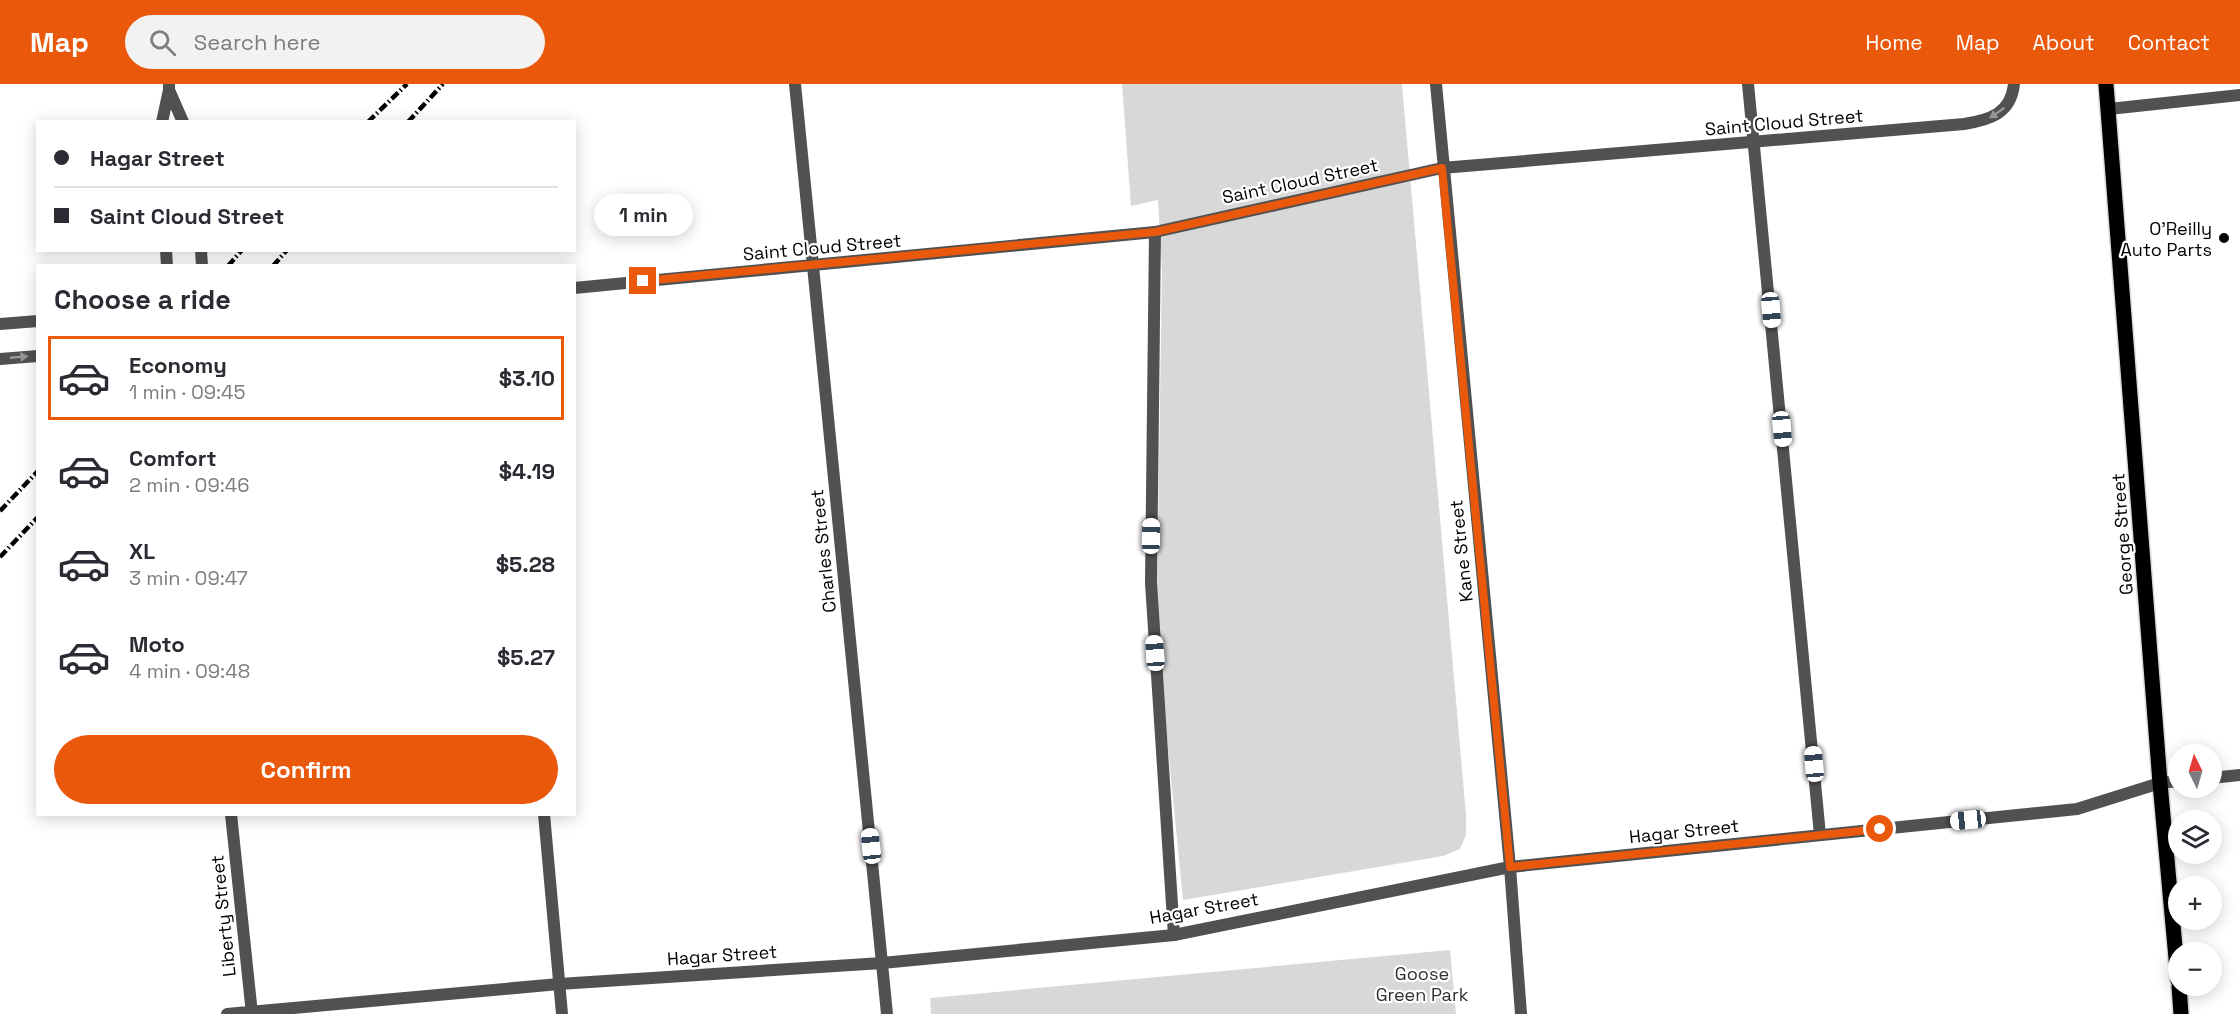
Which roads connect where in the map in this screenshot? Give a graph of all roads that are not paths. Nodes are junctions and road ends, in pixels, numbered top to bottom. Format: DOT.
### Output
graph roads {
  1 [pos="795,84"];
  2 [pos="1436,84"];
  3 [pos="1748,84"];
  4 [pos="2014,84"];
  5 [pos="2106,84"];
  6 [pos="169,87"];
  7 [pos="2240,95"];
  8 [pos="2109,109"];
  9 [pos="162,120"];
  10 [pos="182,120"];
  11 [pos="1755,143"];
  12 [pos="1442,168"];
  13 [pos="1155,232"];
  14 [pos="813,266"];
  15 [pos="576,288"];
  16 [pos="36,321"];
  17 [pos="0,324"];
  18 [pos="36,356"];
  19 [pos="0,359"];
  20 [pos="2240,776"];
  21 [pos="2222,777"];
  22 [pos="2168,782"];
  23 [pos="2160,783"];
  24 [pos="231,816"];
  25 [pos="544,816"];
  26 [pos="1820,835"];
  27 [pos="1510,867"];
  28 [pos="1174,935"];
  29 [pos="2175,942"];
  30 [pos="882,963"];
  31 [pos="559,984"];
  32 [pos="2179,996"];
  33 [pos="251,1013"];
  34 [pos="227,1014"];
  35 [pos="562,1014"];
  36 [pos="886,1014"];
  37 [pos="1521,1014"];
  38 [pos="2181,1014"];
  1 -- 14 [label="street, Charles Street"];
  2 -- 12 [label="street, Kane Street"];
  3 -- 11 [label="street"];
  4 -- 11 [label="street, Saint Cloud Street, one-way"];
  5 -- 8 [label="main road, George Street"];
  6 -- 9 [label="street"];
  6 -- 10 [label="street"];
  7 -- 8 [label="street"];
  8 -- 23 [label="main road, George Street"];
  11 -- 12 [label="street, Saint Cloud Street"];
  11 -- 26 [label="street"];
  12 -- 13 [label="street, Saint Cloud Street"];
  12 -- 27 [label="street, Kane Street"];
  13 -- 14 [label="street, Saint Cloud Street"];
  13 -- 28 [label="street"];
  14 -- 15 [label="street, Saint Cloud Street"];
  14 -- 30 [label="street, Charles Street"];
  16 -- 17 [label="street"];
  19 -- 18 [label="street, one-way"];
  20 -- 21 [label="street"];
  22 -- 23 [label="street, Hagar Street"];
  23 -- 26 [label="street, Hagar Street"];
  23 -- 29 [label="main road, George Street"];
  24 -- 33 [label="street, Liberty Street"];
  25 -- 31 [label="street"];
  26 -- 27 [label="street, Hagar Street"];
  27 -- 28 [label="street, Hagar Street"];
  27 -- 37 [label="street, Kane Street"];
  28 -- 30 [label="street, Hagar Street"];
  30 -- 31 [label="street, Hagar Street"];
  30 -- 36 [label="street, Charles Street"];
  31 -- 33 [label="street, Hagar Street"];
  31 -- 35 [label="street"];
  32 -- 38 [label="main road"];
  33 -- 34 [label="street, Hagar Street"];
}
